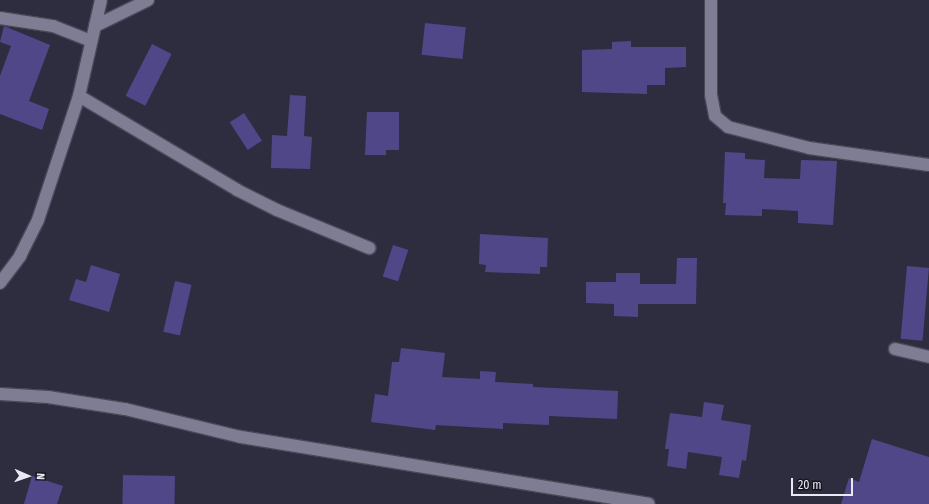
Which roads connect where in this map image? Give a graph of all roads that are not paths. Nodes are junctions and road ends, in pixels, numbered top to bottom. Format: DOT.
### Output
graph roads {
  1 [pos="101,0"];
  2 [pos="148,0"];
  3 [pos="711,0"];
  4 [pos="0,18"];
  5 [pos="95,26"];
  6 [pos="91,41"];
  7 [pos="79,96"];
  8 [pos="929,165"];
  9 [pos="369,248"];
  10 [pos="0,283"];
  11 [pos="895,350"];
  12 [pos="929,357"];
  13 [pos="0,394"];
  14 [pos="649,504"];
  1 -- 5 [label="street"];
  2 -- 5 [label="street"];
  3 -- 8 [label="street"];
  4 -- 6 [label="street"];
  5 -- 6 [label="street"];
  6 -- 7 [label="street"];
  7 -- 9 [label="street"];
  7 -- 10 [label="street"];
  11 -- 12 [label="street"];
  13 -- 14 [label="street"];
}
